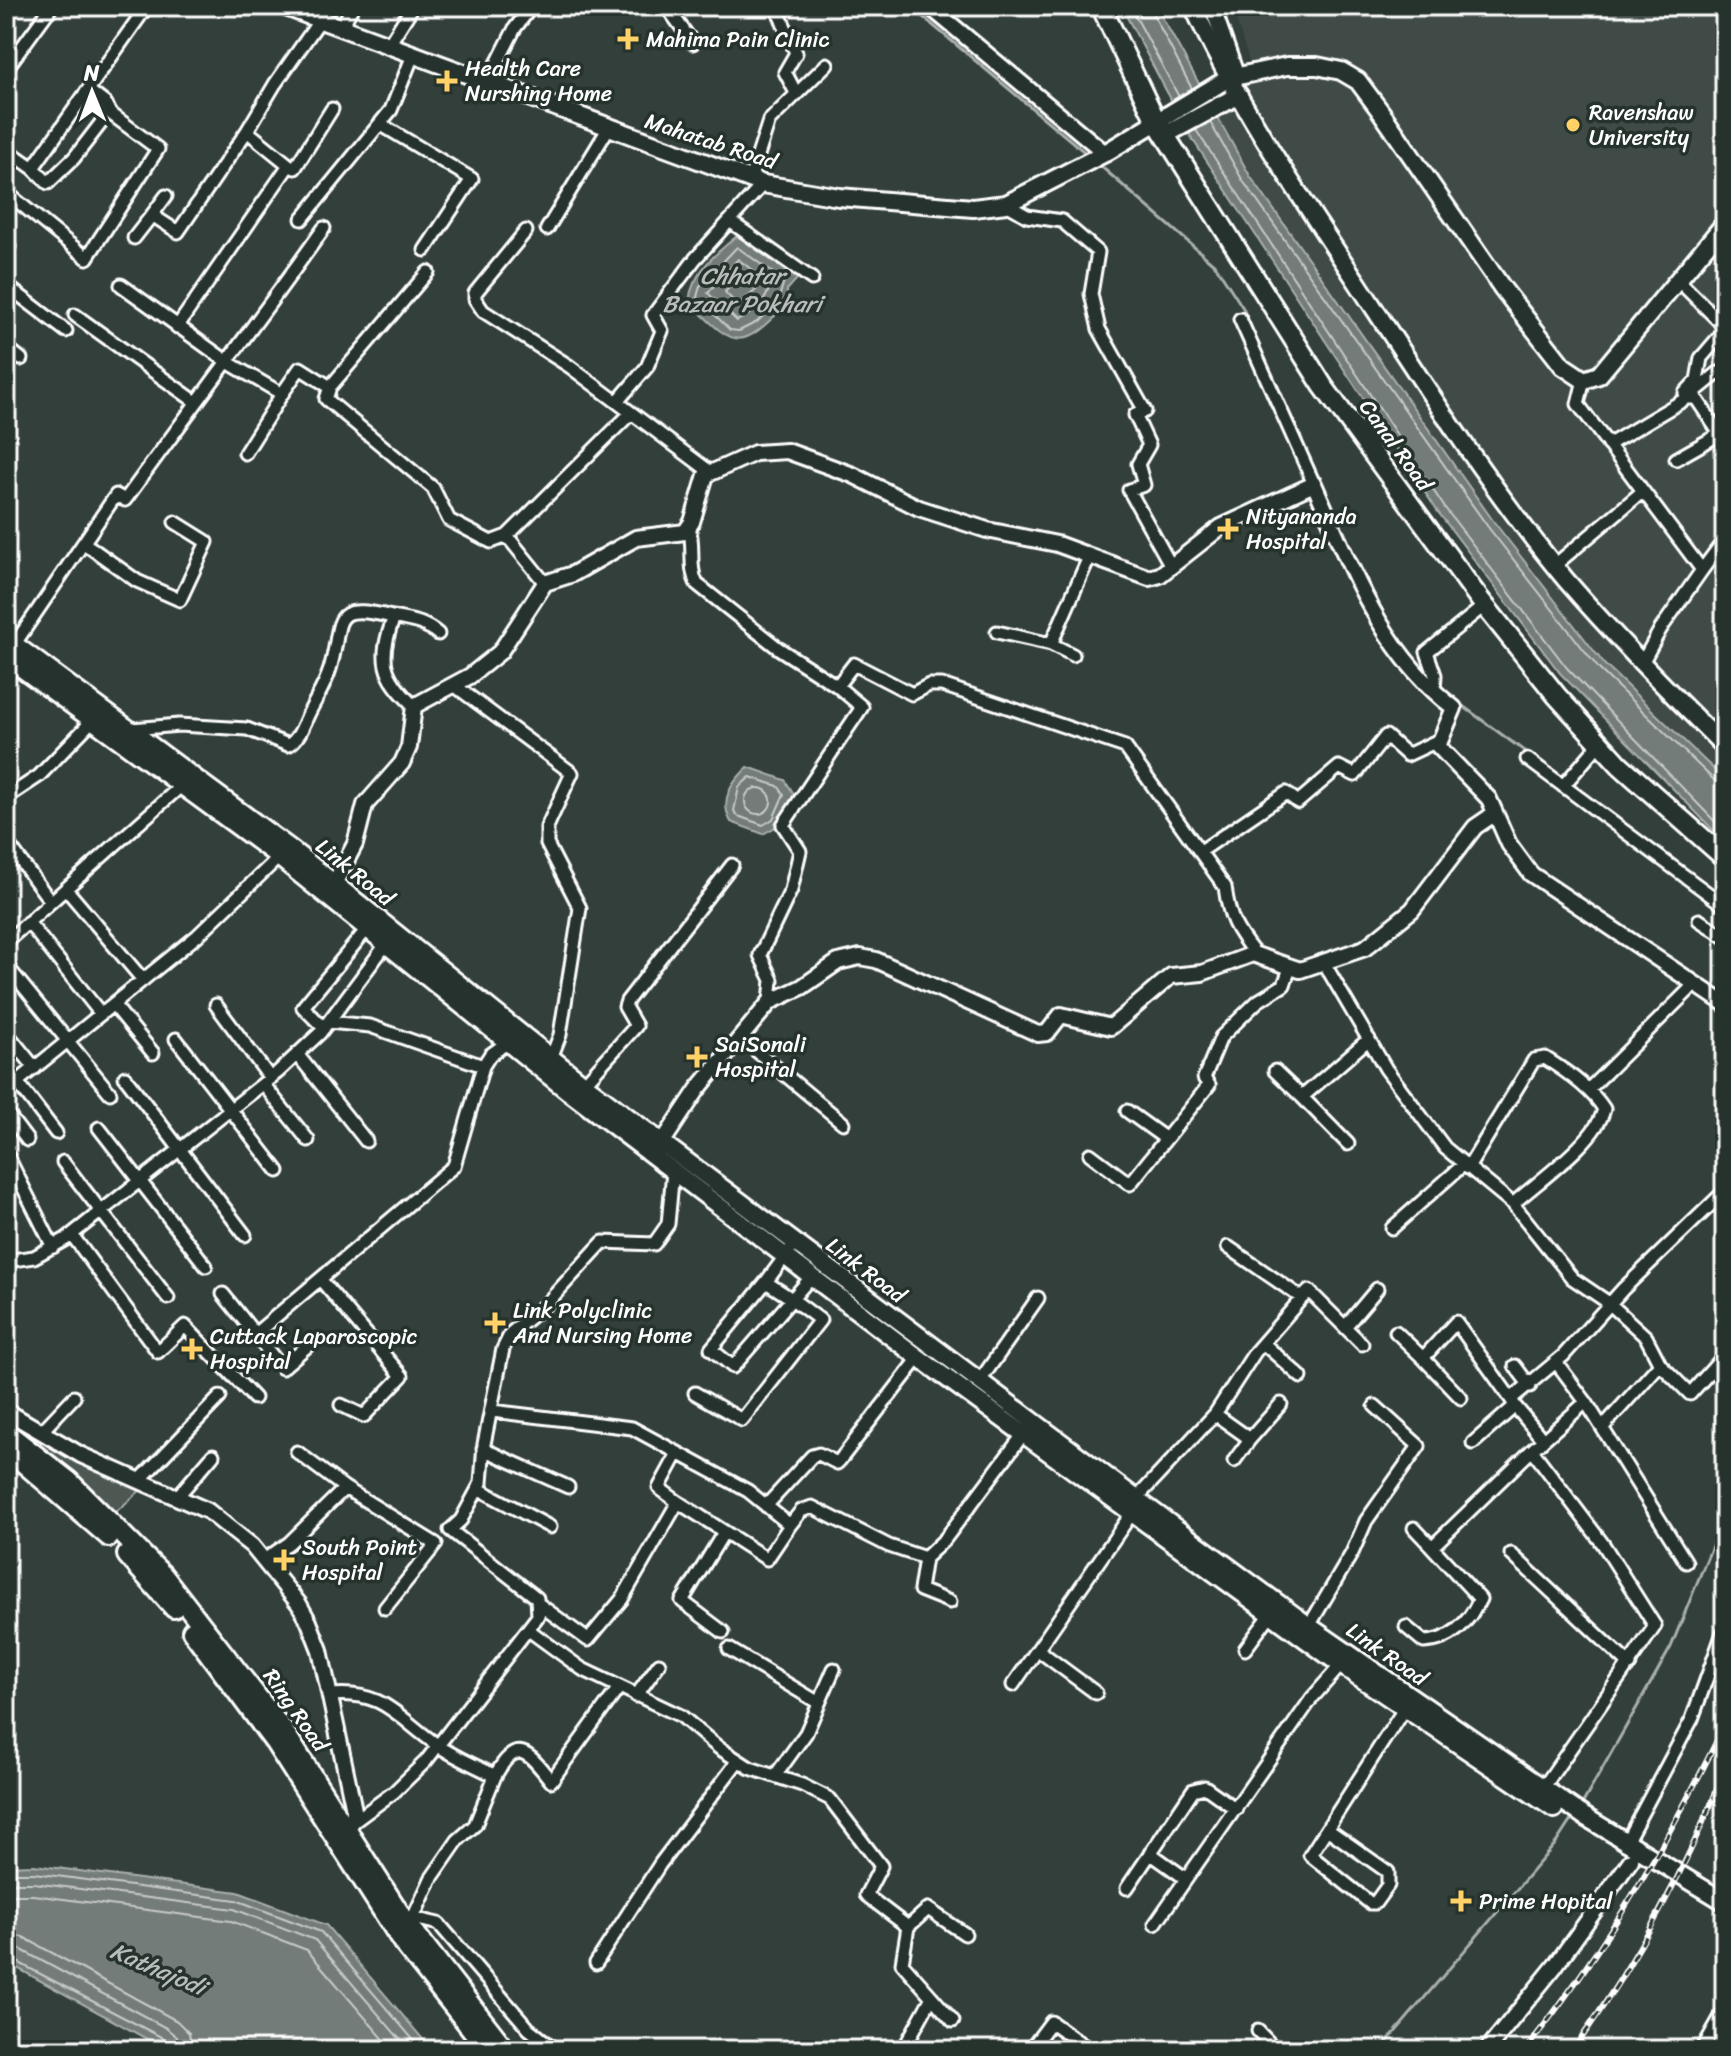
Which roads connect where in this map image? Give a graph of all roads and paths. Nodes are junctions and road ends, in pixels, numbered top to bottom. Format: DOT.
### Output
graph roads {
  1 [pos="10,6"];
  2 [pos="52,6"];
  3 [pos="147,6"];
  4 [pos="283,6"];
  5 [pos="353,6"];
  6 [pos="413,6"];
  7 [pos="532,6"];
  8 [pos="666,6"];
  9 [pos="776,6"];
  10 [pos="929,6"];
  11 [pos="1101,6"];
  12 [pos="1193,6"];
  13 [pos="1212,6"];
  14 [pos="1220,6"];
  15 [pos="6,11"];
  16 [pos="320,20"];
  17 [pos="341,28"];
  18 [pos="693,43"];
  19 [pos="388,46"];
  20 [pos="413,55"];
  21 [pos="827,64"];
  22 [pos="6,69"];
  23 [pos="1237,76"];
  24 [pos="487,83"];
  25 [pos="88,90"];
  26 [pos="796,93"];
  27 [pos="1239,95"];
  28 [pos="332,109"];
  29 [pos="101,123"];
  30 [pos="380,124"];
  31 [pos="1166,125"];
  32 [pos="608,129"];
  33 [pos="247,131"];
  34 [pos="6,149"];
  35 [pos="1097,157"];
  36 [pos="289,165"];
  37 [pos="33,168"];
  38 [pos="757,182"];
  39 [pos="6,192"];
  40 [pos="166,196"];
  41 [pos="1006,204"];
  42 [pos="152,215"];
  43 [pos="302,219"];
  44 [pos="731,222"];
  45 [pos="1725,223"];
  46 [pos="324,228"];
  47 [pos="547,229"];
  48 [pos="526,231"];
  49 [pos="134,238"];
  50 [pos="425,250"];
  51 [pos="428,272"];
  52 [pos="812,279"];
  53 [pos="1679,281"];
  54 [pos="6,285"];
  55 [pos="121,285"];
  56 [pos="75,315"];
  57 [pos="1240,319"];
  58 [pos="1723,324"];
  59 [pos="177,327"];
  60 [pos="66,331"];
  61 [pos="6,347"];
  62 [pos="21,359"];
  63 [pos="229,363"];
  64 [pos="1718,373"];
  65 [pos="1584,380"];
  66 [pos="330,387"];
  67 [pos="282,394"];
  68 [pos="1687,398"];
  69 [pos="196,402"];
  70 [pos="617,402"];
  71 [pos="631,413"];
  72 [pos="1722,432"];
  73 [pos="1608,445"];
  74 [pos="245,453"];
  75 [pos="1676,459"];
  76 [pos="709,471"];
  77 [pos="1314,484"];
  78 [pos="1642,492"];
  79 [pos="175,522"];
  80 [pos="689,527"];
  81 [pos="507,536"];
  82 [pos="1725,539"];
  83 [pos="84,543"];
  84 [pos="1090,555"];
  85 [pos="1555,565"];
  86 [pos="1171,566"];
  87 [pos="1702,570"];
  88 [pos="545,583"];
  89 [pos="1485,605"];
  90 [pos="394,617"];
  91 [pos="997,632"];
  92 [pos="438,634"];
  93 [pos="1051,644"];
  94 [pos="9,647"];
  95 [pos="1073,655"];
  96 [pos="1642,663"];
  97 [pos="454,685"];
  98 [pos="837,686"];
  99 [pos="1434,691"];
  100 [pos="414,706"];
  101 [pos="91,722"];
  102 [pos="132,729"];
  103 [pos="1437,741"];
  104 [pos="1600,743"];
  105 [pos="1725,747"];
  106 [pos="1527,759"];
  107 [pos="181,786"];
  108 [pos="1563,786"];
  109 [pos="6,798"];
  110 [pos="1494,814"];
  111 [pos="6,841"];
  112 [pos="1201,851"];
  113 [pos="279,857"];
  114 [pos="1725,858"];
  115 [pos="732,865"];
  116 [pos="334,884"];
  117 [pos="66,889"];
  118 [pos="51,902"];
  119 [pos="1725,906"];
  120 [pos="1699,920"];
  121 [pos="28,922"];
  122 [pos="367,929"];
  123 [pos="1725,937"];
  124 [pos="6,942"];
  125 [pos="387,943"];
  126 [pos="1255,954"];
  127 [pos="1324,963"];
  128 [pos="6,965"];
  129 [pos="1290,968"];
  130 [pos="143,980"];
  131 [pos="1694,985"];
  132 [pos="770,1002"];
  133 [pos="113,1004"];
  134 [pos="1725,1004"];
  135 [pos="216,1005"];
  136 [pos="101,1014"];
  137 [pos="326,1025"];
  138 [pos="6,1032"];
  139 [pos="741,1038"];
  140 [pos="176,1039"];
  141 [pos="1369,1039"];
  142 [pos="68,1041"];
  143 [pos="517,1043"];
  144 [pos="153,1053"];
  145 [pos="297,1054"];
  146 [pos="551,1058"];
  147 [pos="483,1066"];
  148 [pos="35,1068"];
  149 [pos="1275,1071"];
  150 [pos="125,1077"];
  151 [pos="267,1081"];
  152 [pos="17,1082"];
  153 [pos="584,1084"];
  154 [pos="1588,1090"];
  155 [pos="6,1091"];
  156 [pos="110,1093"];
  157 [pos="1302,1097"];
  158 [pos="230,1109"];
  159 [pos="1127,1111"];
  160 [pos="6,1112"];
  161 [pos="843,1123"];
  162 [pos="99,1128"];
  163 [pos="56,1133"];
  164 [pos="1166,1139"];
  165 [pos="27,1140"];
  166 [pos="308,1140"];
  167 [pos="366,1141"];
  168 [pos="662,1143"];
  169 [pos="1348,1144"];
  170 [pos="180,1149"];
  171 [pos="6,1153"];
  172 [pos="1090,1154"];
  173 [pos="63,1162"];
  174 [pos="1465,1167"];
  175 [pos="278,1171"];
  176 [pos="673,1171"];
  177 [pos="142,1179"];
  178 [pos="1724,1193"];
  179 [pos="1513,1204"];
  180 [pos="101,1212"];
  181 [pos="1392,1228"];
  182 [pos="72,1235"];
  183 [pos="245,1235"];
  184 [pos="53,1247"];
  185 [pos="1228,1247"];
  186 [pos="790,1249"];
  187 [pos="6,1261"];
  188 [pos="206,1266"];
  189 [pos="813,1275"];
  190 [pos="320,1279"];
  191 [pos="766,1282"];
  192 [pos="1377,1289"];
  193 [pos="223,1294"];
  194 [pos="168,1298"];
  195 [pos="1038,1298"];
  196 [pos="1302,1298"];
  197 [pos="792,1299"];
  198 [pos="1609,1303"];
  199 [pos="1345,1327"];
  200 [pos="1396,1332"];
  201 [pos="255,1334"];
  202 [pos="312,1342"];
  203 [pos="1263,1343"];
  204 [pos="1362,1344"];
  205 [pos="1725,1355"];
  206 [pos="919,1358"];
  207 [pos="1423,1358"];
  208 [pos="1556,1362"];
  209 [pos="1660,1364"];
  210 [pos="1515,1366"];
  211 [pos="1301,1377"];
  212 [pos="979,1382"];
  213 [pos="1530,1386"];
  214 [pos="695,1393"];
  215 [pos="74,1397"];
  216 [pos="220,1397"];
  217 [pos="254,1398"];
  218 [pos="1461,1398"];
  219 [pos="1586,1402"];
  220 [pos="1513,1403"];
  221 [pos="1281,1404"];
  222 [pos="341,1405"];
  223 [pos="1375,1406"];
  224 [pos="6,1411"];
  225 [pos="492,1411"];
  226 [pos="1215,1414"];
  227 [pos="1603,1427"];
  228 [pos="6,1432"];
  229 [pos="41,1432"];
  230 [pos="1025,1432"];
  231 [pos="1250,1439"];
  232 [pos="1543,1440"];
  233 [pos="1473,1443"];
  234 [pos="6,1448"];
  235 [pos="483,1449"];
  236 [pos="1532,1450"];
  237 [pos="297,1452"];
  238 [pos="678,1453"];
  239 [pos="213,1455"];
  240 [pos="1234,1461"];
  241 [pos="139,1481"];
  242 [pos="568,1487"];
  243 [pos="345,1488"];
  244 [pos="479,1489"];
  245 [pos="177,1497"];
  246 [pos="678,1502"];
  247 [pos="766,1506"];
  248 [pos="1134,1506"];
  249 [pos="790,1525"];
  250 [pos="550,1527"];
  251 [pos="1414,1528"];
  252 [pos="450,1530"];
  253 [pos="724,1532"];
  254 [pos="436,1544"];
  255 [pos="1432,1547"];
  256 [pos="1511,1554"];
  257 [pos="925,1558"];
  258 [pos="264,1560"];
  259 [pos="1686,1562"];
  260 [pos="950,1602"];
  261 [pos="540,1605"];
  262 [pos="385,1608"];
  263 [pos="1271,1614"];
  264 [pos="1309,1626"];
  265 [pos="1406,1627"];
  266 [pos="530,1631"];
  267 [pos="723,1632"];
  268 [pos="1723,1633"];
  269 [pos="729,1649"];
  270 [pos="1245,1649"];
  271 [pos="1038,1650"];
  272 [pos="659,1664"];
  273 [pos="1341,1665"];
  274 [pos="1630,1665"];
  275 [pos="834,1669"];
  276 [pos="1013,1685"];
  277 [pos="618,1689"];
  278 [pos="1096,1693"];
  279 [pos="331,1695"];
  280 [pos="636,1696"];
  281 [pos="819,1703"];
  282 [pos="1404,1709"];
  283 [pos="439,1746"];
  284 [pos="738,1761"];
  285 [pos="495,1776"];
  286 [pos="775,1776"];
  287 [pos="1543,1788"];
  288 [pos="1559,1805"];
  289 [pos="1236,1809"];
  290 [pos="1327,1829"];
  291 [pos="346,1832"];
  292 [pos="1628,1852"];
  293 [pos="1150,1853"];
  294 [pos="1185,1878"];
  295 [pos="1127,1888"];
  296 [pos="1725,1902"];
  297 [pos="1725,1914"];
  298 [pos="407,1916"];
  299 [pos="1155,1924"];
  300 [pos="908,1927"];
  301 [pos="965,1934"];
  302 [pos="596,1963"];
  303 [pos="932,1997"];
  304 [pos="1723,2013"];
  305 [pos="953,2021"];
  306 [pos="1258,2031"];
  307 [pos="488,2050"];
  308 [pos="506,2050"];
  309 [pos="556,2050"];
  310 [pos="903,2050"];
  311 [pos="1030,2050"];
  312 [pos="1090,2050"];
  313 [pos="1276,2050"];
  314 [pos="1487,2050"];
  315 [pos="1702,2050"];
  1 -- 15 [label="street"];
  2 -- 22 [label="street"];
  3 -- 25 [label="street"];
  4 -- 16 [label="main road, Mahatab Road"];
  5 -- 17 [label="street"];
  6 -- 19 [label="street"];
  7 -- 24 [label="street"];
  8 -- 18 [label="street"];
  9 -- 26 [label="street"];
  10 -- 35 [label="street"];
  11 -- 31 [label="main road, Canal Road"];
  12 -- 23 [label="main road"];
  13 -- 23 [label="street"];
  14 -- 23 [label="street"];
  16 -- 17 [label="main road, Mahatab Road"];
  16 -- 33 [label="street"];
  17 -- 19 [label="main road, Mahatab Road"];
  19 -- 20 [label="main road, Mahatab Road"];
  20 -- 24 [label="main road, Mahatab Road"];
  20 -- 30 [label="street"];
  21 -- 26 [label="street"];
  23 -- 27 [label="main road"];
  23 -- 31 [label="main road"];
  23 -- 65 [label="main road"];
  24 -- 32 [label="main road, Mahatab Road"];
  25 -- 37 [label="street"];
  25 -- 39 [label="street"];
  26 -- 38 [label="street"];
  27 -- 31 [label="main road"];
  27 -- 85 [label="main road"];
  28 -- 36 [label="street"];
  29 -- 37 [label="street"];
  30 -- 43 [label="street"];
  30 -- 50 [label="street"];
  31 -- 35 [label="main road, Mahatab Road"];
  31 -- 89 [label="main road, Canal Road"];
  32 -- 38 [label="main road, Mahatab Road"];
  32 -- 47 [label="street"];
  33 -- 36 [label="street"];
  33 -- 42 [label="street"];
  34 -- 37 [label="street"];
  35 -- 41 [label="main road, Mahatab Road"];
  36 -- 59 [label="street"];
  38 -- 41 [label="main road, Mahatab Road"];
  38 -- 44 [label="street"];
  40 -- 42 [label="street"];
  41 -- 86 [label="street"];
  42 -- 49 [label="street"];
  44 -- 52 [label="street"];
  44 -- 70 [label="street"];
  45 -- 53 [label="main road"];
  46 -- 63 [label="street"];
  48 -- 70 [label="street"];
  51 -- 66 [label="street"];
  53 -- 58 [label="street"];
  53 -- 65 [label="main road"];
  54 -- 60 [label="street"];
  55 -- 59 [label="street"];
  56 -- 69 [label="street"];
  57 -- 77 [label="street"];
  58 -- 68 [label="street"];
  59 -- 63 [label="street"];
  61 -- 62 [label="street"];
  63 -- 67 [label="street"];
  63 -- 69 [label="street"];
  64 -- 68 [label="street"];
  65 -- 73 [label="street"];
  66 -- 67 [label="street"];
  66 -- 81 [label="street"];
  67 -- 74 [label="street"];
  68 -- 72 [label="street"];
  68 -- 73 [label="street"];
  69 -- 83 [label="street"];
  70 -- 71 [label="street"];
  71 -- 76 [label="street"];
  71 -- 81 [label="street"];
  72 -- 75 [label="street"];
  73 -- 78 [label="street"];
  76 -- 80 [label="street"];
  76 -- 84 [label="street"];
  77 -- 86 [label="street"];
  77 -- 99 [label="street"];
  78 -- 85 [label="street"];
  78 -- 87 [label="street"];
  79 -- 83 [label="street"];
  80 -- 88 [label="street"];
  80 -- 98 [label="street"];
  81 -- 88 [label="street"];
  82 -- 87 [label="street"];
  83 -- 94 [label="street"];
  84 -- 86 [label="street"];
  84 -- 93 [label="street"];
  85 -- 96 [label="main road"];
  87 -- 96 [label="street"];
  88 -- 97 [label="street"];
  89 -- 99 [label="street"];
  89 -- 104 [label="main road, Canal Road"];
  90 -- 92 [label="street"];
  90 -- 100 [label="street"];
  90 -- 102 [label="street"];
  91 -- 93 [label="street"];
  93 -- 95 [label="street"];
  94 -- 101 [label="main road, Link Road"];
  94 -- 102 [label="main road, Link Road"];
  96 -- 105 [label="main road"];
  97 -- 100 [label="street"];
  97 -- 146 [label="street"];
  98 -- 112 [label="street"];
  98 -- 132 [label="street"];
  99 -- 103 [label="street"];
  100 -- 116 [label="street"];
  101 -- 107 [label="main road, Link Road"];
  101 -- 109 [label="street"];
  102 -- 116 [label="main road, Link Road"];
  103 -- 110 [label="street"];
  103 -- 112 [label="street"];
  104 -- 108 [label="street"];
  104 -- 114 [label="main road, Canal Road"];
  106 -- 108 [label="street"];
  107 -- 113 [label="main road, Link Road"];
  107 -- 117 [label="street"];
  108 -- 119 [label="street"];
  110 -- 127 [label="street"];
  110 -- 131 [label="street"];
  111 -- 118 [label="street"];
  112 -- 126 [label="street"];
  113 -- 122 [label="main road, Link Road"];
  113 -- 130 [label="street"];
  115 -- 153 [label="street"];
  116 -- 143 [label="main road, Link Road"];
  117 -- 118 [label="street"];
  117 -- 130 [label="street"];
  118 -- 121 [label="street"];
  120 -- 123 [label="street"];
  121 -- 124 [label="street"];
  121 -- 136 [label="street"];
  122 -- 125 [label="main road, Link Road"];
  122 -- 137 [label="street"];
  125 -- 137 [label="street"];
  125 -- 143 [label="main road, Link Road"];
  126 -- 129 [label="street"];
  126 -- 132 [label="street"];
  127 -- 129 [label="street"];
  127 -- 141 [label="street"];
  128 -- 142 [label="street"];
  129 -- 164 [label="street"];
  130 -- 133 [label="street"];
  131 -- 134 [label="street"];
  131 -- 154 [label="street"];
  132 -- 139 [label="street"];
  133 -- 136 [label="street"];
  133 -- 144 [label="street"];
  135 -- 151 [label="street"];
  136 -- 142 [label="street"];
  137 -- 145 [label="street"];
  137 -- 147 [label="street"];
  138 -- 148 [label="street"];
  139 -- 161 [label="street"];
  139 -- 168 [label="street"];
  140 -- 158 [label="street"];
  141 -- 157 [label="street"];
  141 -- 174 [label="street"];
  142 -- 148 [label="street"];
  142 -- 156 [label="street"];
  143 -- 146 [label="main road, Link Road"];
  143 -- 147 [label="street"];
  143 -- 176 [label="main road, Link Road"];
  145 -- 151 [label="street"];
  145 -- 167 [label="street"];
  146 -- 153 [label="main road, Link Road"];
  147 -- 190 [label="street"];
  148 -- 152 [label="street"];
  149 -- 157 [label="street"];
  150 -- 170 [label="street"];
  151 -- 158 [label="street"];
  151 -- 166 [label="street"];
  152 -- 155 [label="street"];
  152 -- 163 [label="street"];
  153 -- 168 [label="main road, Link Road"];
  154 -- 174 [label="street"];
  154 -- 179 [label="street"];
  157 -- 169 [label="street"];
  158 -- 170 [label="street"];
  158 -- 175 [label="street"];
  159 -- 164 [label="street"];
  160 -- 165 [label="street"];
  162 -- 177 [label="street"];
  164 -- 172 [label="street"];
  168 -- 186 [label="main road, Link Road"];
  170 -- 177 [label="street"];
  170 -- 183 [label="street"];
  171 -- 184 [label="street"];
  173 -- 180 [label="street"];
  174 -- 179 [label="street"];
  174 -- 181 [label="street"];
  176 -- 186 [label="main road, Link Road"];
  176 -- 225 [label="street"];
  177 -- 180 [label="street"];
  177 -- 188 [label="street"];
  178 -- 198 [label="street"];
  179 -- 198 [label="street"];
  180 -- 182 [label="street"];
  180 -- 194 [label="street"];
  182 -- 184 [label="street"];
  182 -- 217 [label="street"];
  184 -- 187 [label="street"];
  185 -- 196 [label="street"];
  186 -- 189 [label="main road, Link Road"];
  186 -- 191 [label="street"];
  186 -- 212 [label="main road, Link Road"];
  189 -- 197 [label="street"];
  189 -- 206 [label="main road, Link Road"];
  190 -- 201 [label="street"];
  190 -- 222 [label="street"];
  191 -- 197 [label="street"];
  191 -- 197 [label="street"];
  192 -- 199 [label="street"];
  193 -- 201 [label="street"];
  195 -- 212 [label="street"];
  196 -- 199 [label="street"];
  196 -- 203 [label="street"];
  197 -- 214 [label="street"];
  198 -- 208 [label="street"];
  198 -- 209 [label="street"];
  199 -- 204 [label="street"];
  200 -- 207 [label="street"];
  201 -- 202 [label="street"];
  203 -- 211 [label="street"];
  203 -- 226 [label="street"];
  205 -- 209 [label="street"];
  206 -- 230 [label="main road, Link Road"];
  206 -- 247 [label="street"];
  207 -- 218 [label="street"];
  207 -- 220 [label="street"];
  208 -- 213 [label="street"];
  208 -- 219 [label="street"];
  209 -- 227 [label="street"];
  210 -- 213 [label="street"];
  212 -- 248 [label="main road, Link Road"];
  213 -- 220 [label="street"];
  215 -- 229 [label="street"];
  216 -- 241 [label="street"];
  219 -- 227 [label="street"];
  219 -- 232 [label="street"];
  220 -- 232 [label="street"];
  220 -- 233 [label="street"];
  221 -- 231 [label="street"];
  223 -- 264 [label="street"];
  224 -- 229 [label="street"];
  225 -- 235 [label="street"];
  225 -- 238 [label="street"];
  226 -- 231 [label="street"];
  226 -- 248 [label="street"];
  227 -- 259 [label="street"];
  228 -- 291 [label="main road, Ring Road"];
  229 -- 241 [label="street"];
  230 -- 248 [label="main road, Link Road"];
  230 -- 257 [label="street"];
  231 -- 240 [label="street"];
  232 -- 236 [label="street"];
  234 -- 291 [label="main road, Ring Road"];
  235 -- 242 [label="street"];
  235 -- 244 [label="street"];
  236 -- 255 [label="street"];
  236 -- 274 [label="street"];
  237 -- 243 [label="street"];
  238 -- 246 [label="street"];
  238 -- 247 [label="street"];
  239 -- 245 [label="street"];
  241 -- 245 [label="street"];
  243 -- 254 [label="street"];
  243 -- 258 [label="street"];
  244 -- 250 [label="street"];
  244 -- 252 [label="street"];
  245 -- 258 [label="street"];
  246 -- 253 [label="street"];
  246 -- 261 [label="street"];
  247 -- 249 [label="street"];
  248 -- 263 [label="main road, Link Road"];
  248 -- 264 [label="main road, Link Road"];
  248 -- 271 [label="street"];
  249 -- 253 [label="street"];
  249 -- 257 [label="street"];
  251 -- 255 [label="street"];
  252 -- 254 [label="street"];
  252 -- 261 [label="street"];
  253 -- 267 [label="street"];
  254 -- 262 [label="street"];
  255 -- 265 [label="street"];
  256 -- 274 [label="street"];
  257 -- 260 [label="street"];
  258 -- 279 [label="street"];
  261 -- 266 [label="street"];
  263 -- 270 [label="street"];
  263 -- 273 [label="main road, Link Road"];
  264 -- 287 [label="main road, Link Road"];
  266 -- 277 [label="street"];
  266 -- 283 [label="street"];
  268 -- 292 [label="street"];
  269 -- 281 [label="street"];
  271 -- 276 [label="street"];
  271 -- 278 [label="street"];
  272 -- 280 [label="street"];
  273 -- 282 [label="main road, Link Road"];
  273 -- 289 [label="street"];
  274 -- 287 [label="street"];
  275 -- 281 [label="street"];
  277 -- 280 [label="street"];
  277 -- 285 [label="street"];
  279 -- 283 [label="street"];
  279 -- 291 [label="street"];
  280 -- 284 [label="street"];
  281 -- 286 [label="street"];
  282 -- 288 [label="main road, Link Road"];
  282 -- 290 [label="street"];
  283 -- 285 [label="street"];
  283 -- 291 [label="street"];
  284 -- 286 [label="street"];
  284 -- 302 [label="street"];
  285 -- 298 [label="street"];
  286 -- 300 [label="street"];
  287 -- 288 [label="main road, Link Road"];
  288 -- 292 [label="main road, Link Road"];
  289 -- 293 [label="street"];
  289 -- 294 [label="street"];
  290 -- 290 [label="street"];
  291 -- 298 [label="main road, Ring Road"];
  291 -- 307 [label="main road, Ring Road"];
  292 -- 296 [label="main road, Link Road"];
  292 -- 297 [label="main road, Link Road"];
  292 -- 314 [label="street"];
  293 -- 294 [label="street"];
  293 -- 295 [label="street"];
  294 -- 299 [label="street"];
  298 -- 308 [label="main road, Ring Road"];
  298 -- 309 [label="street"];
  300 -- 301 [label="street"];
  300 -- 303 [label="street"];
  303 -- 305 [label="street"];
  303 -- 310 [label="street"];
  304 -- 315 [label="street"];
  306 -- 313 [label="street"];
  311 -- 312 [label="street"];
}
